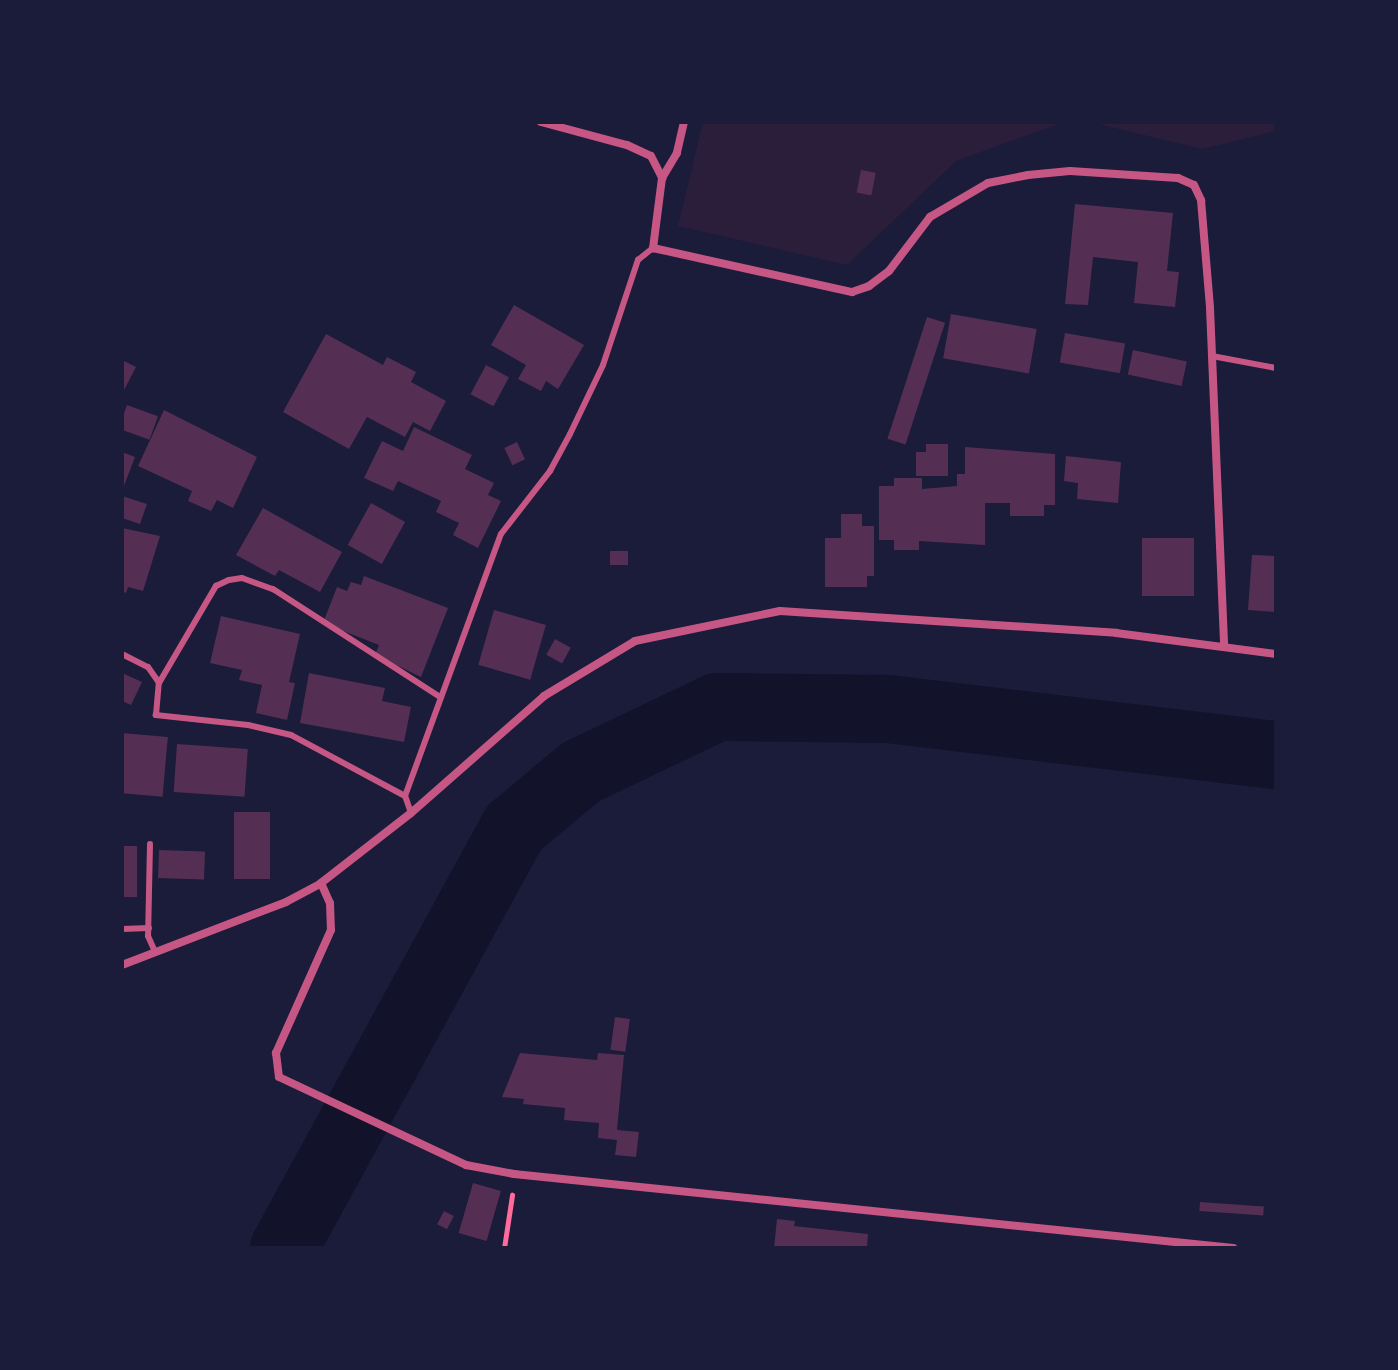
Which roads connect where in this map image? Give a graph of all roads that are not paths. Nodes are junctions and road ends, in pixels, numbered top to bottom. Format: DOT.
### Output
graph roads {
  1 [pos="541,122"];
  2 [pos="684,122"];
  3 [pos="662,178"];
  4 [pos="653,248"];
  5 [pos="1212,356"];
  6 [pos="1276,368"];
  7 [pos="1224,647"];
  8 [pos="122,654"];
  9 [pos="1276,654"];
  10 [pos="159,683"];
  11 [pos="440,697"];
  12 [pos="405,796"];
  13 [pos="411,813"];
  14 [pos="150,844"];
  15 [pos="321,883"];
  16 [pos="149,928"];
  17 [pos="122,929"];
  18 [pos="155,952"];
  19 [pos="122,965"];
  20 [pos="1233,1248"];
  1 -- 3 [label="street"];
  2 -- 3 [label="street"];
  3 -- 4 [label="street"];
  4 -- 5 [label="street"];
  4 -- 11 [label="lane"];
  5 -- 6 [label="lane"];
  5 -- 7 [label="street"];
  7 -- 9 [label="street"];
  7 -- 13 [label="street"];
  8 -- 10 [label="lane"];
  10 -- 11 [label="lane"];
  10 -- 12 [label="lane"];
  11 -- 12 [label="lane"];
  12 -- 13 [label="lane"];
  13 -- 15 [label="street"];
  14 -- 16 [label="lane"];
  15 -- 18 [label="street"];
  15 -- 20 [label="street"];
  16 -- 17 [label="lane"];
  16 -- 18 [label="lane"];
  18 -- 19 [label="street"];
}
